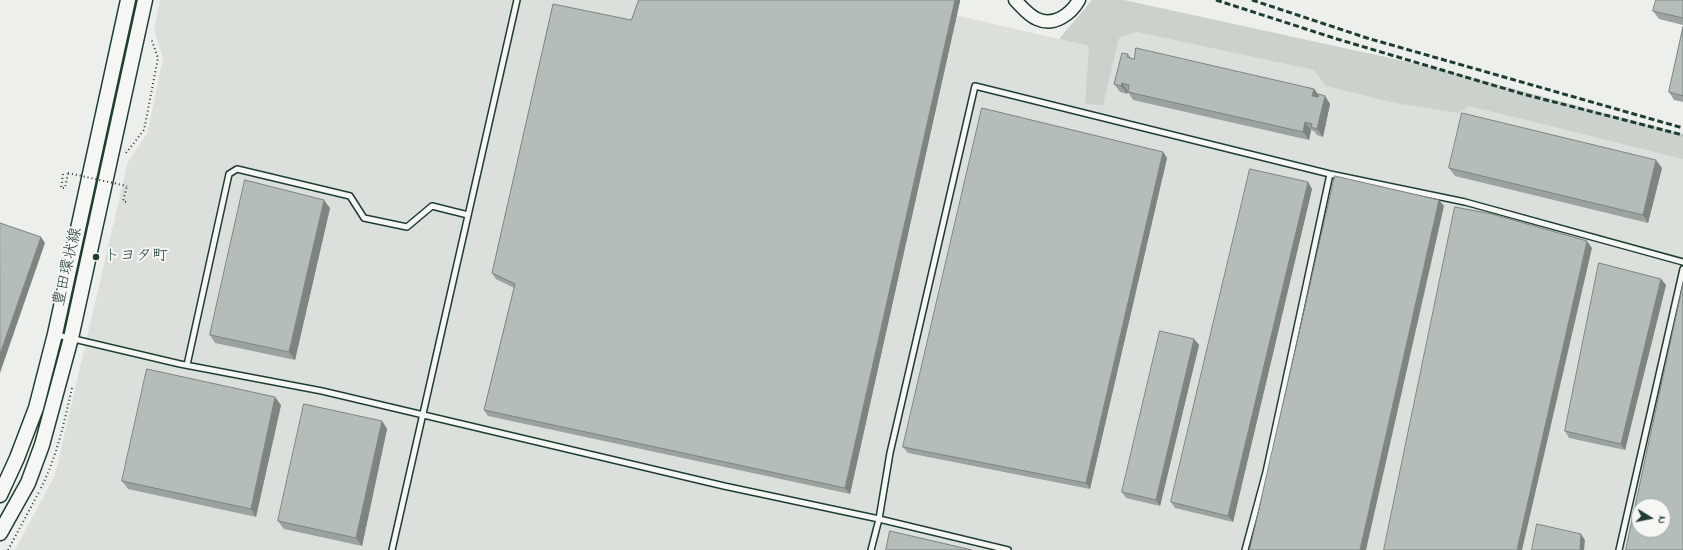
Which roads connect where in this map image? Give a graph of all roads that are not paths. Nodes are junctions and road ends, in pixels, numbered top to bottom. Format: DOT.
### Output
graph roads {
  1 [pos="128,0"];
  2 [pos="145,0"];
  3 [pos="517,0"];
  4 [pos="1015,0"];
  5 [pos="1079,0"];
  6 [pos="1330,174"];
  7 [pos="468,215"];
  8 [pos="1683,262"];
  9 [pos="1683,269"];
  10 [pos="55,334"];
  11 [pos="71,338"];
  12 [pos="187,365"];
  13 [pos="423,416"];
  14 [pos="0,495"];
  15 [pos="879,519"];
  16 [pos="0,533"];
  17 [pos="392,550"];
  18 [pos="871,550"];
  19 [pos="1008,550"];
  20 [pos="1245,550"];
  21 [pos="1619,550"];
  1 -- 10 [label="main road, 豊田環状線"];
  2 -- 11 [label="main road, 豊田環状線"];
  3 -- 7 [label="lane"];
  4 -- 5 [label="street"];
  6 -- 8 [label="lane"];
  6 -- 15 [label="lane"];
  6 -- 20 [label="lane"];
  7 -- 12 [label="lane"];
  7 -- 13 [label="lane"];
  9 -- 21 [label="lane"];
  10 -- 11 [label="lane"];
  10 -- 14 [label="main road, 豊田環状線"];
  11 -- 12 [label="lane"];
  11 -- 16 [label="main road, 豊田環状線"];
  12 -- 13 [label="lane"];
  13 -- 15 [label="lane"];
  13 -- 17 [label="lane"];
  15 -- 18 [label="lane"];
  15 -- 19 [label="lane"];
}
